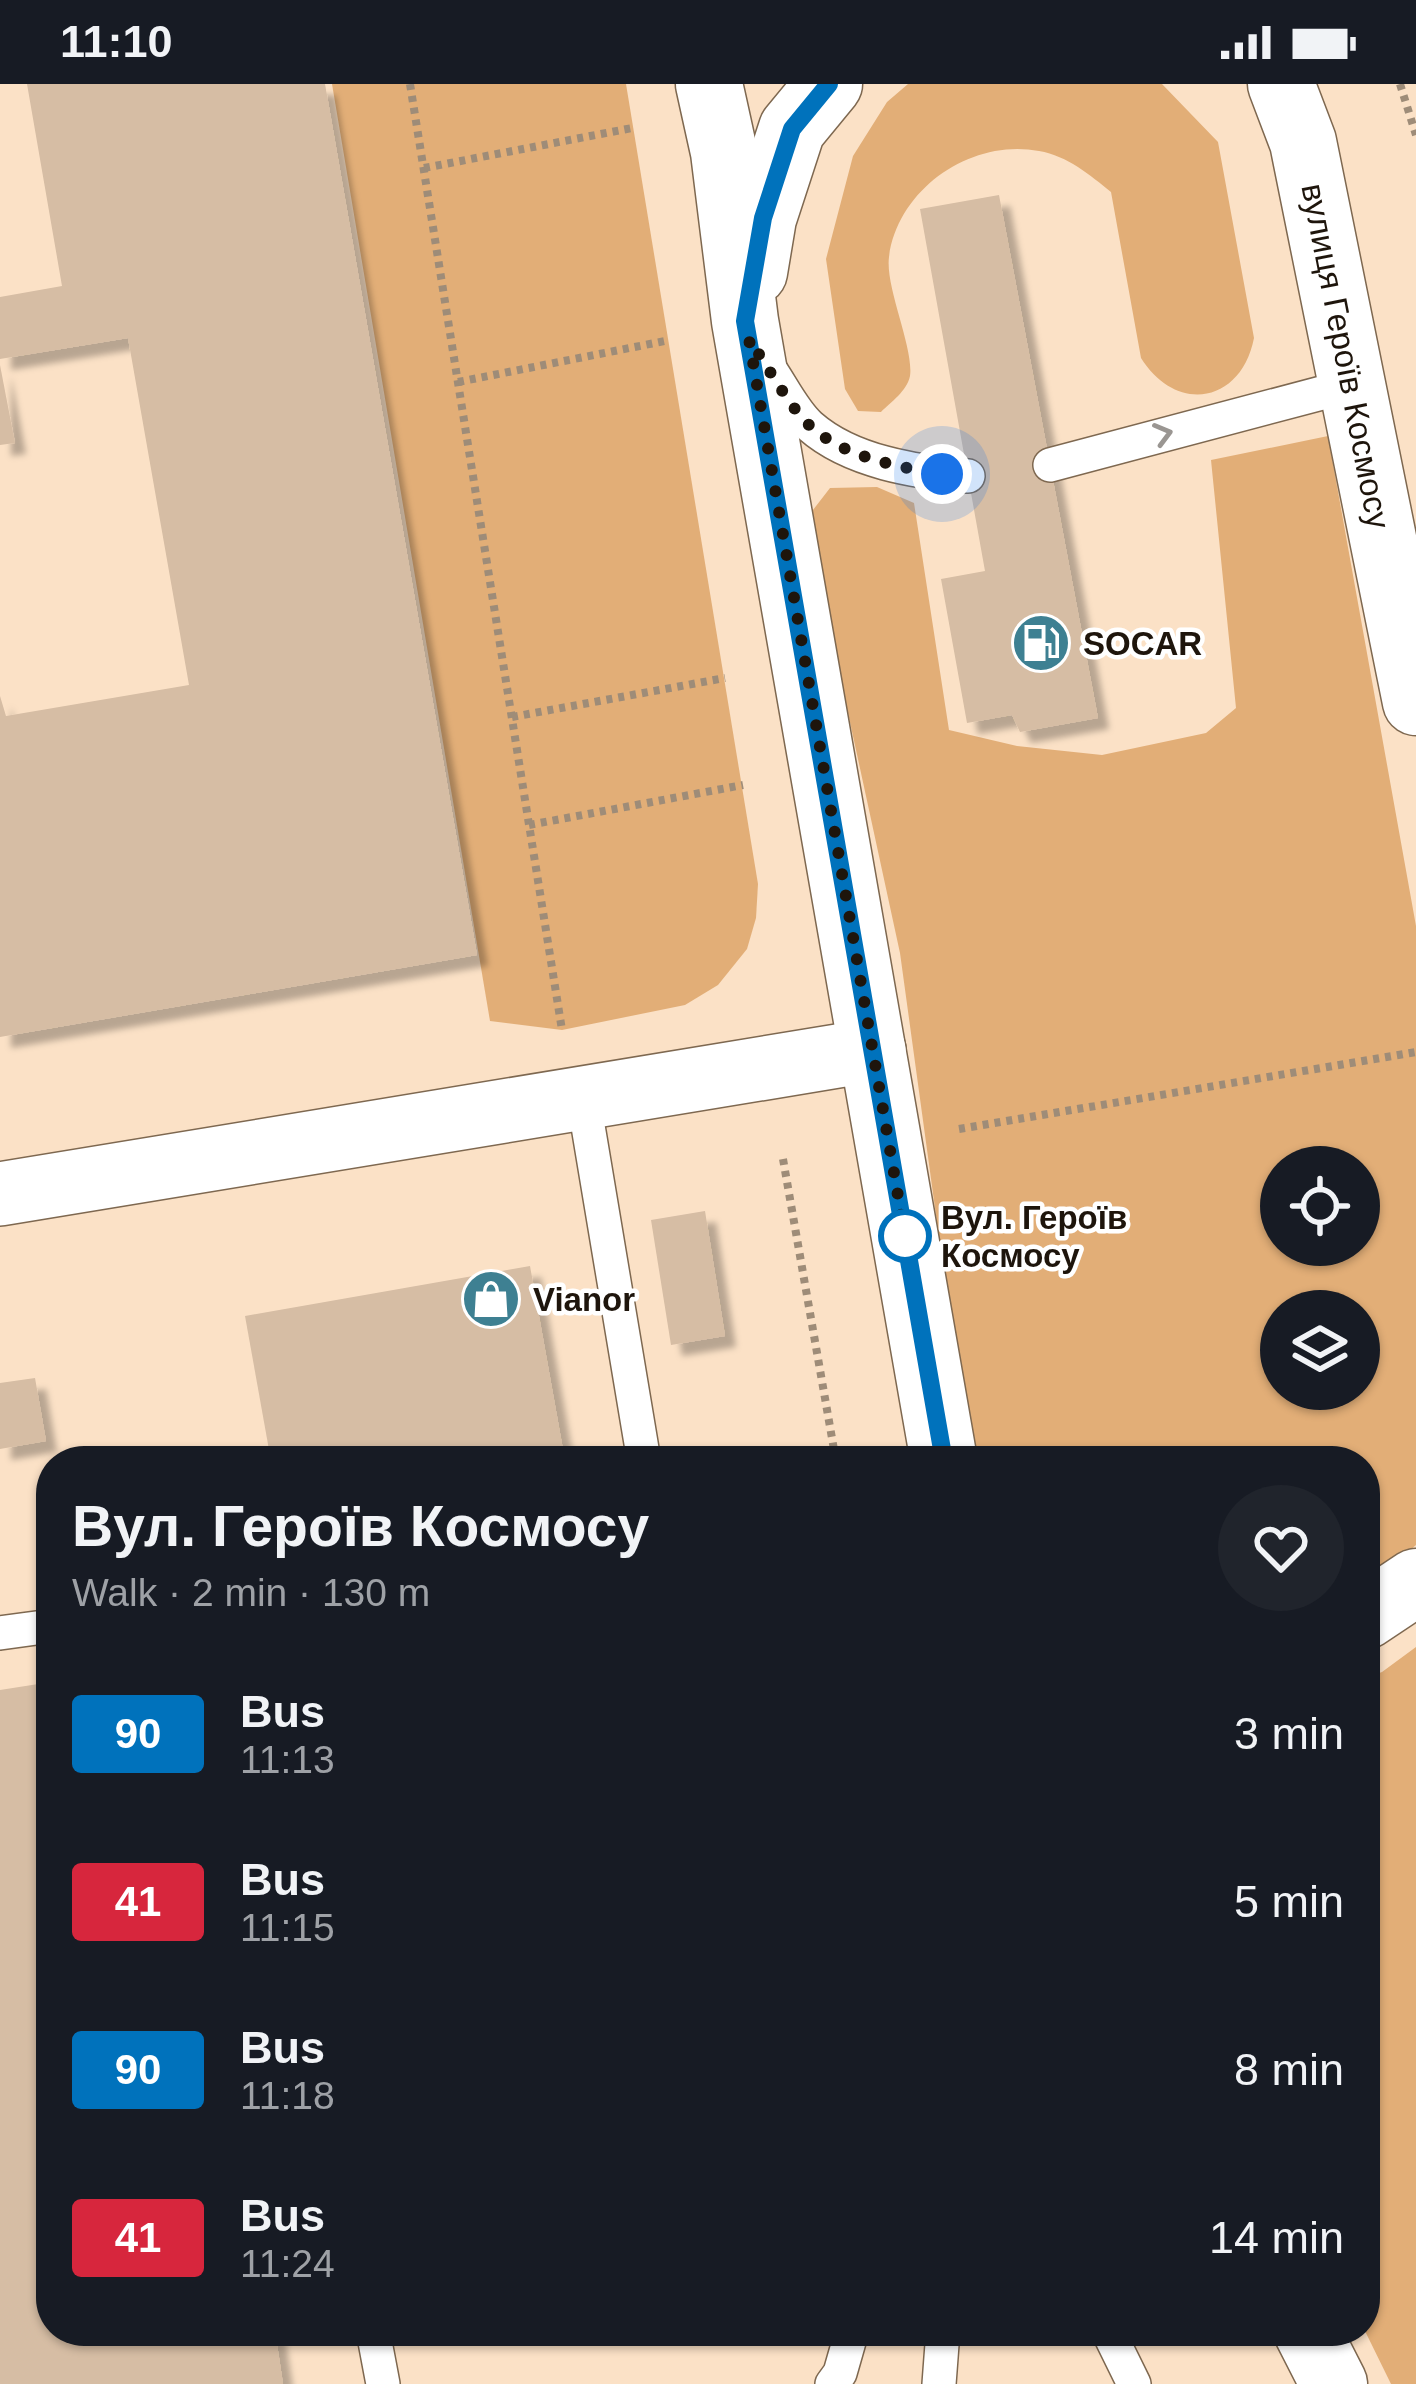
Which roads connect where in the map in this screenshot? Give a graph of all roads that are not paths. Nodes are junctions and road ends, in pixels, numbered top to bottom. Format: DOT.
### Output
graph roads {
  1 [pos="709,84"];
  2 [pos="829,84"];
  3 [pos="1236,84"];
  4 [pos="1292,113"];
  5 [pos="747,330"];
  6 [pos="1352,385"];
  7 [pos="1050,464"];
  8 [pos="968,476"];
  9 [pos="1416,701"];
  10 [pos="874,1050"];
  11 [pos="584,1096"];
  12 [pos="0,1194"];
  13 [pos="642,1446"];
  14 [pos="941,1446"];
  15 [pos="1416,1582"];
  16 [pos="1380,1606"];
  17 [pos="36,1628"];
  18 [pos="0,1633"];
  19 [pos="377,2346"];
  20 [pos="848,2346"];
  21 [pos="942,2346"];
  22 [pos="1115,2346"];
  23 [pos="1315,2346"];
  24 [pos="383,2384"];
  25 [pos="832,2384"];
  26 [pos="939,2384"];
  27 [pos="1134,2384"];
  28 [pos="1334,2384"];
  1 -- 5 [label="main road"];
  2 -- 5 [label="main road"];
  3 -- 4 [label="main road"];
  4 -- 6 [label="main road, вулиця Героїв Космосу"];
  5 -- 8 [label="lane"];
  5 -- 10 [label="main road"];
  7 -- 6 [label="lane, one-way"];
  6 -- 9 [label="main road, вулиця Героїв Космосу"];
  10 -- 11 [label="street"];
  10 -- 14 [label="main road"];
  11 -- 12 [label="street"];
  11 -- 13 [label="lane"];
  15 -- 16 [label="main road"];
  17 -- 18 [label="lane"];
  19 -- 24 [label="lane"];
  20 -- 25 [label="lane"];
  21 -- 26 [label="lane"];
  22 -- 27 [label="lane"];
  23 -- 28 [label="main road"];
}
